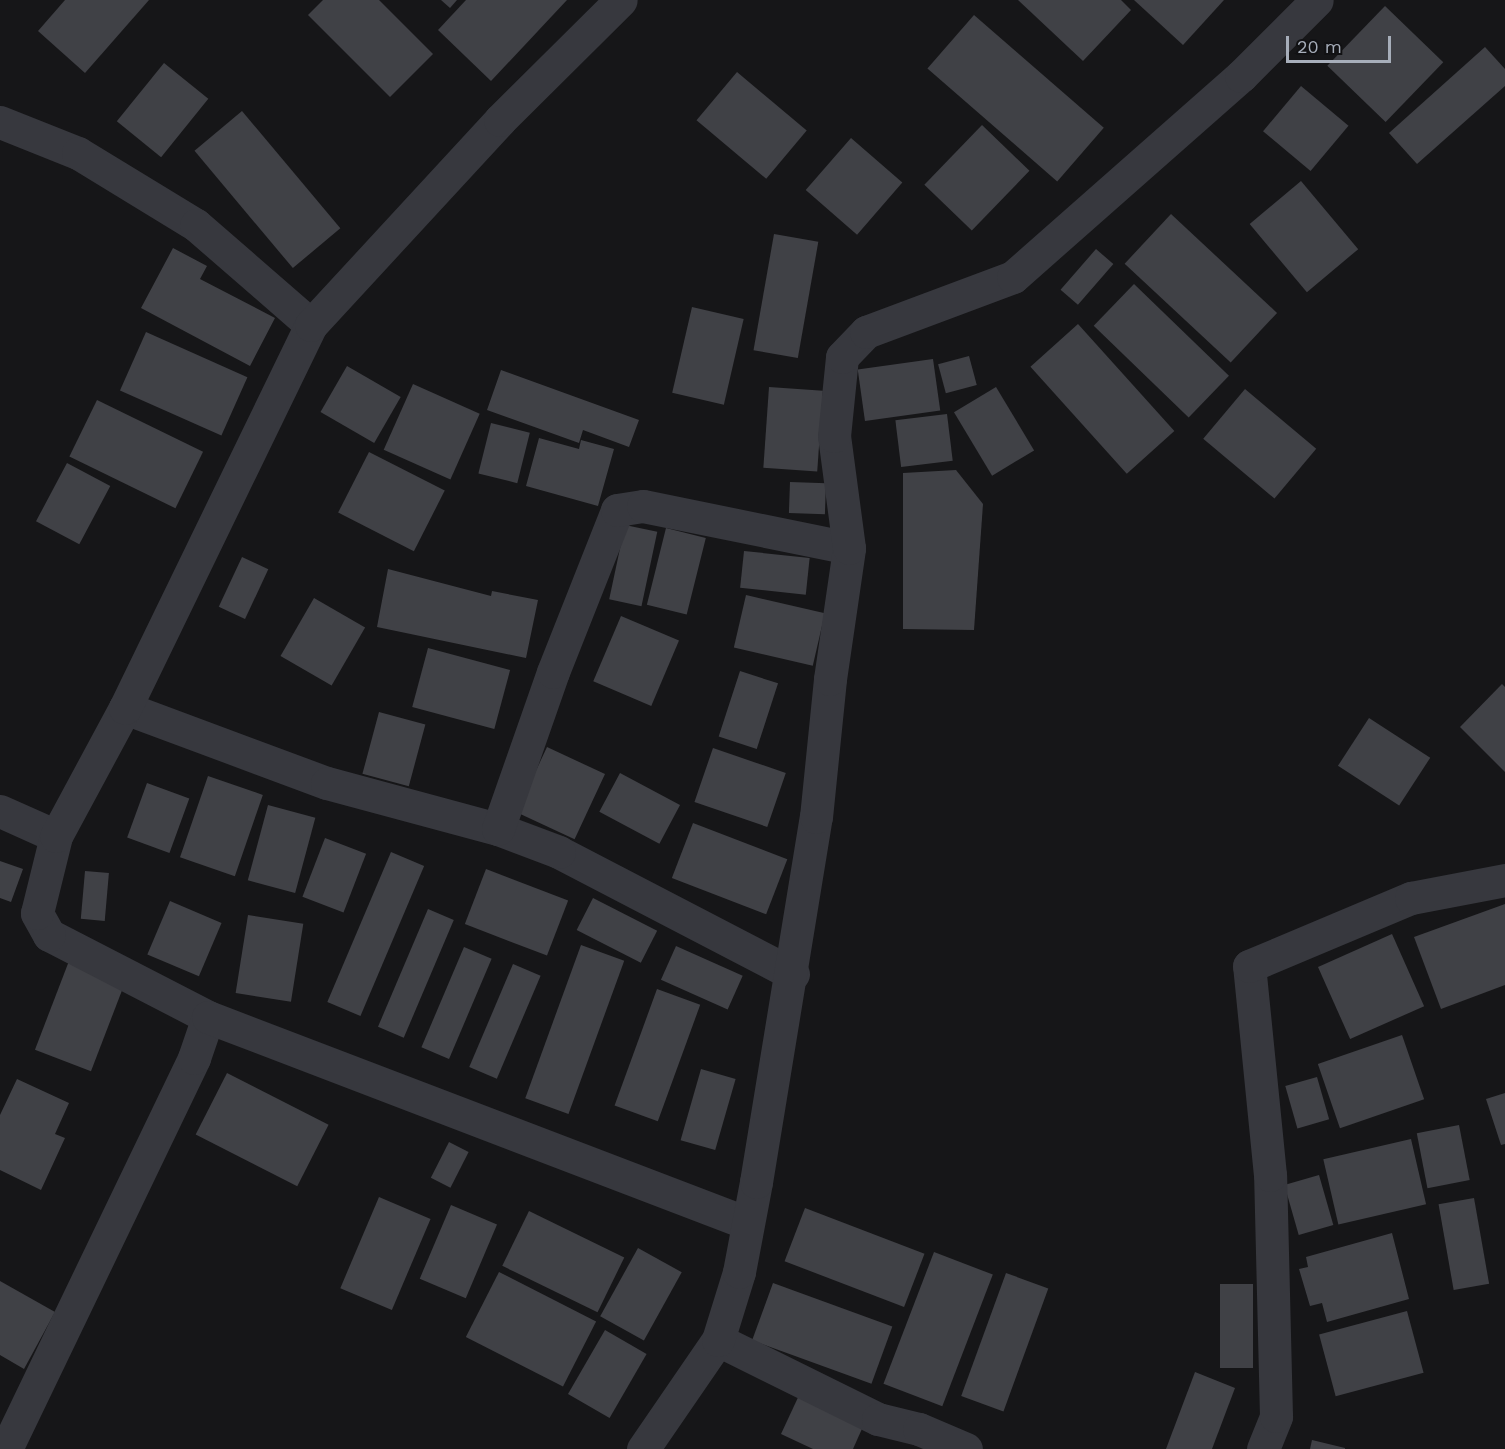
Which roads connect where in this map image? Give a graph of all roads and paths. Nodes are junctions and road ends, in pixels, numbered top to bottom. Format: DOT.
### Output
graph roads {
  1 [pos="621,0"];
  2 [pos="1317,0"];
  3 [pos="0,122"];
  4 [pos="311,325"];
  5 [pos="849,548"];
  6 [pos="125,708"];
  7 [pos="0,811"];
  8 [pos="498,829"];
  9 [pos="57,836"];
  10 [pos="1505,880"];
  11 [pos="793,974"];
  12 [pos="208,1017"];
  13 [pos="747,1223"];
  14 [pos="718,1340"];
  15 [pos="6,1449"];
  16 [pos="643,1449"];
  17 [pos="966,1449"];
  18 [pos="1263,1449"];
  1 -- 4 [label="street"];
  2 -- 5 [label="street"];
  3 -- 4 [label="street"];
  4 -- 6 [label="street"];
  5 -- 8 [label="street"];
  5 -- 11 [label="street"];
  6 -- 8 [label="street"];
  6 -- 9 [label="street"];
  7 -- 9 [label="street"];
  8 -- 11 [label="street"];
  9 -- 12 [label="street"];
  10 -- 18 [label="street"];
  11 -- 13 [label="street"];
  12 -- 13 [label="street"];
  12 -- 15 [label="street"];
  13 -- 14 [label="street"];
  14 -- 16 [label="street"];
  14 -- 17 [label="street"];
}
